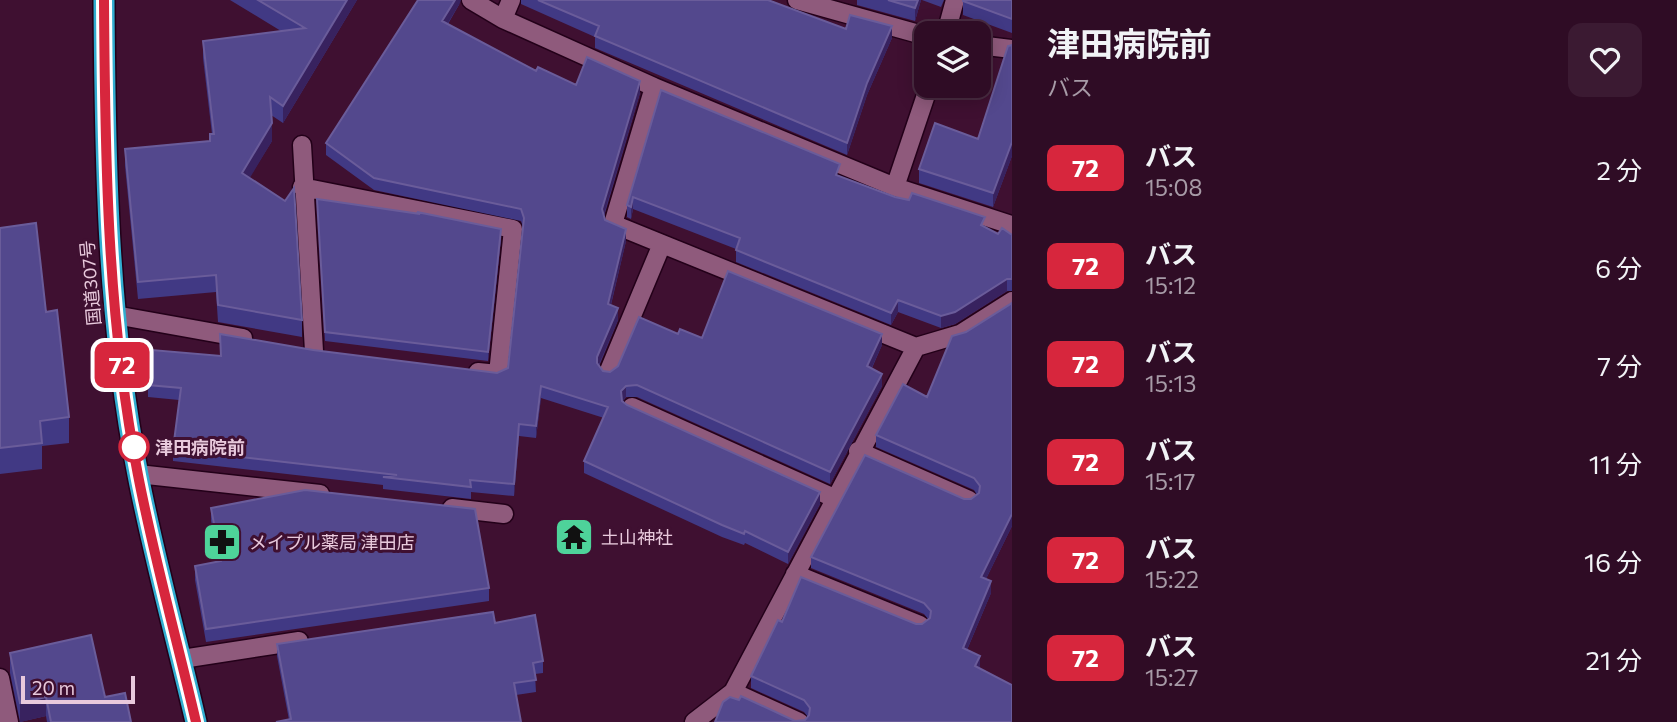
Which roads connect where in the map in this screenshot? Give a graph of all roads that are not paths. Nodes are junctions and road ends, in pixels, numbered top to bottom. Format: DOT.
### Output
graph roads {
  1 [pos="104,0"];
  2 [pos="471,0"];
  3 [pos="511,0"];
  4 [pos="797,0"];
  5 [pos="955,0"];
  6 [pos="503,19"];
  7 [pos="949,21"];
  8 [pos="914,33"];
  9 [pos="991,47"];
  10 [pos="1012,49"];
  11 [pos="654,88"];
  12 [pos="925,98"];
  13 [pos="302,145"];
  14 [pos="302,187"];
  15 [pos="895,187"];
  16 [pos="1012,236"];
  17 [pos="662,244"];
  18 [pos="1012,301"];
  19 [pos="115,316"];
  20 [pos="261,342"];
  21 [pos="916,346"];
  22 [pos="314,351"];
  23 [pos="458,369"];
  24 [pos="608,373"];
  25 [pos="632,407"];
  26 [pos="858,451"];
  27 [pos="138,474"];
  28 [pos="341,496"];
  29 [pos="834,498"];
  30 [pos="969,500"];
  31 [pos="436,506"];
  32 [pos="504,514"];
  33 [pos="794,574"];
  34 [pos="920,625"];
  35 [pos="317,639"];
  36 [pos="182,659"];
  37 [pos="0,678"];
  38 [pos="733,692"];
  39 [pos="9,722"];
  40 [pos="196,722"];
  41 [pos="694,722"];
  42 [pos="799,722"];
  1 -- 19 [label="highway, 国道307号"];
  2 -- 6 [label="street"];
  3 -- 6 [label="street"];
  4 -- 8 [label="street"];
  5 -- 7 [label="street"];
  6 -- 11 [label="street"];
  9 -- 10 [label="street"];
  11 -- 15 [label="street"];
  11 -- 17 [label="street"];
  12 -- 15 [label="street"];
  13 -- 14 [label="street"];
  14 -- 22 [label="street"];
  14 -- 23 [label="street"];
  15 -- 16 [label="street"];
  17 -- 21 [label="street"];
  17 -- 24 [label="street"];
  18 -- 21 [label="street"];
  19 -- 20 [label="street"];
  19 -- 27 [label="highway, 国道307号"];
  21 -- 26 [label="street"];
  25 -- 29 [label="street"];
  26 -- 29 [label="street"];
  26 -- 30 [label="street"];
  27 -- 28 [label="street"];
  27 -- 36 [label="highway, 国道307号"];
  29 -- 33 [label="street"];
  31 -- 32 [label="street"];
  33 -- 34 [label="street"];
  33 -- 38 [label="street"];
  35 -- 36 [label="street"];
  36 -- 40 [label="highway, 国道307号"];
  37 -- 39 [label="street"];
  38 -- 41 [label="street"];
  38 -- 42 [label="street"];
}
